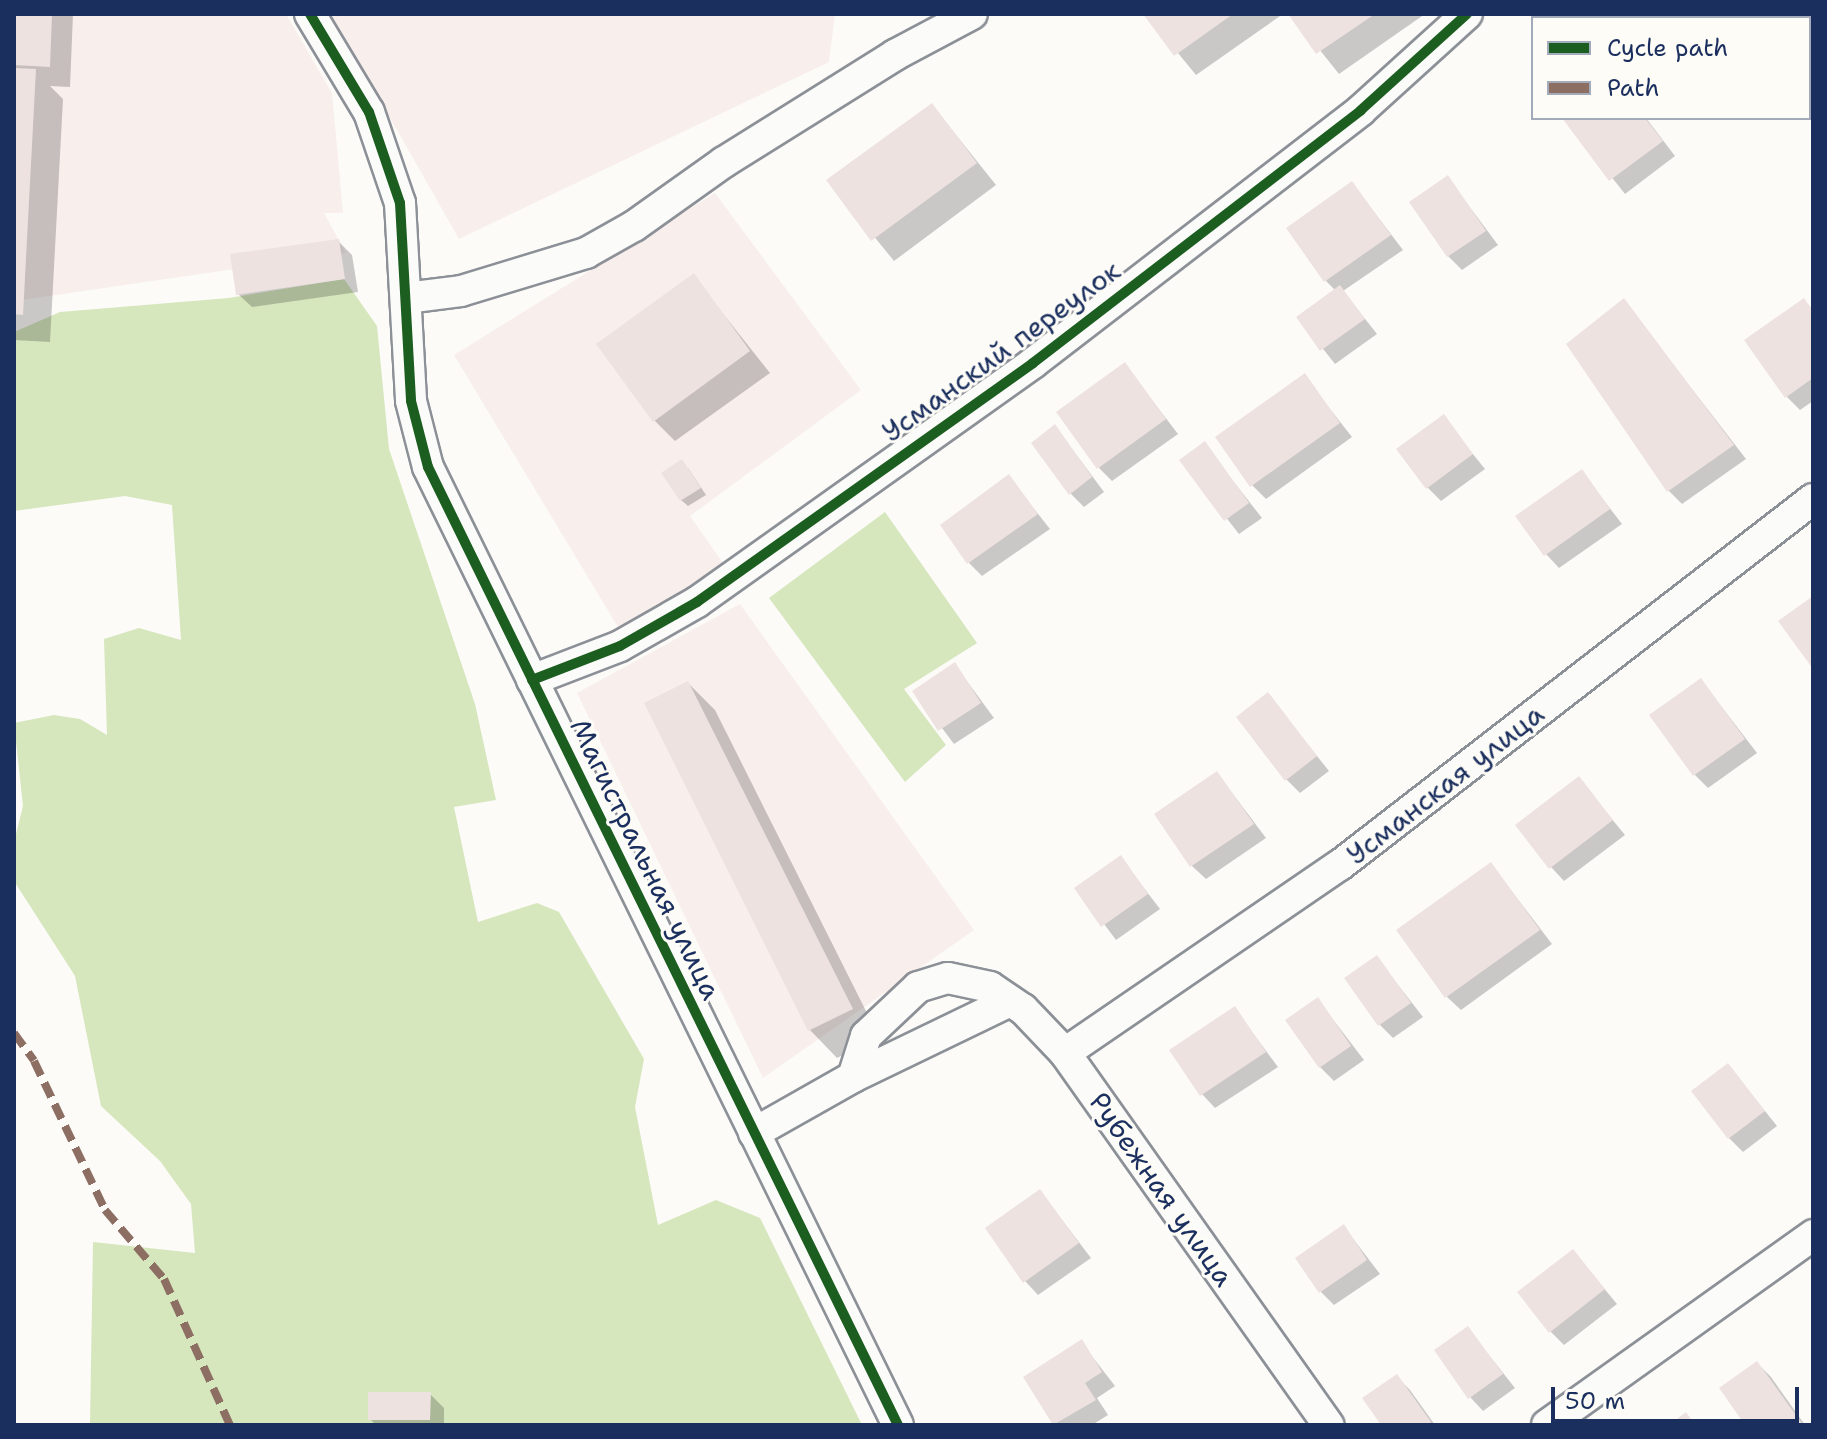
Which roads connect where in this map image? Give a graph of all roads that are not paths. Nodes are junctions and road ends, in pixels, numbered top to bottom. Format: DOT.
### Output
graph roads {
  1 [pos="310,14"];
  2 [pos="972,14"];
  3 [pos="1467,14"];
  4 [pos="406,298"];
  5 [pos="1813,499"];
  6 [pos="532,680"];
  7 [pos="1010,1001"];
  8 [pos="1065,1053"];
  9 [pos="853,1077"];
  10 [pos="754,1133"];
  11 [pos="1813,1235"];
  12 [pos="898,1425"];
  13 [pos="1328,1425"];
  14 [pos="1547,1425"];
  1 -- 4 [label="street, Магистральная улица"];
  2 -- 4 [label="street"];
  3 -- 6 [label="street, Усманский переулок"];
  4 -- 6 [label="street, Магистральная улица"];
  5 -- 8 [label="street, Усманская улица"];
  6 -- 10 [label="street, Магистральная улица"];
  7 -- 8 [label="street, Рубежная улица"];
  7 -- 9 [label="street"];
  7 -- 9 [label="street, Рубежная улица"];
  8 -- 13 [label="street, Рубежная улица"];
  9 -- 10 [label="street"];
  10 -- 12 [label="street, Магистральная улица"];
  11 -- 14 [label="street"];
}
